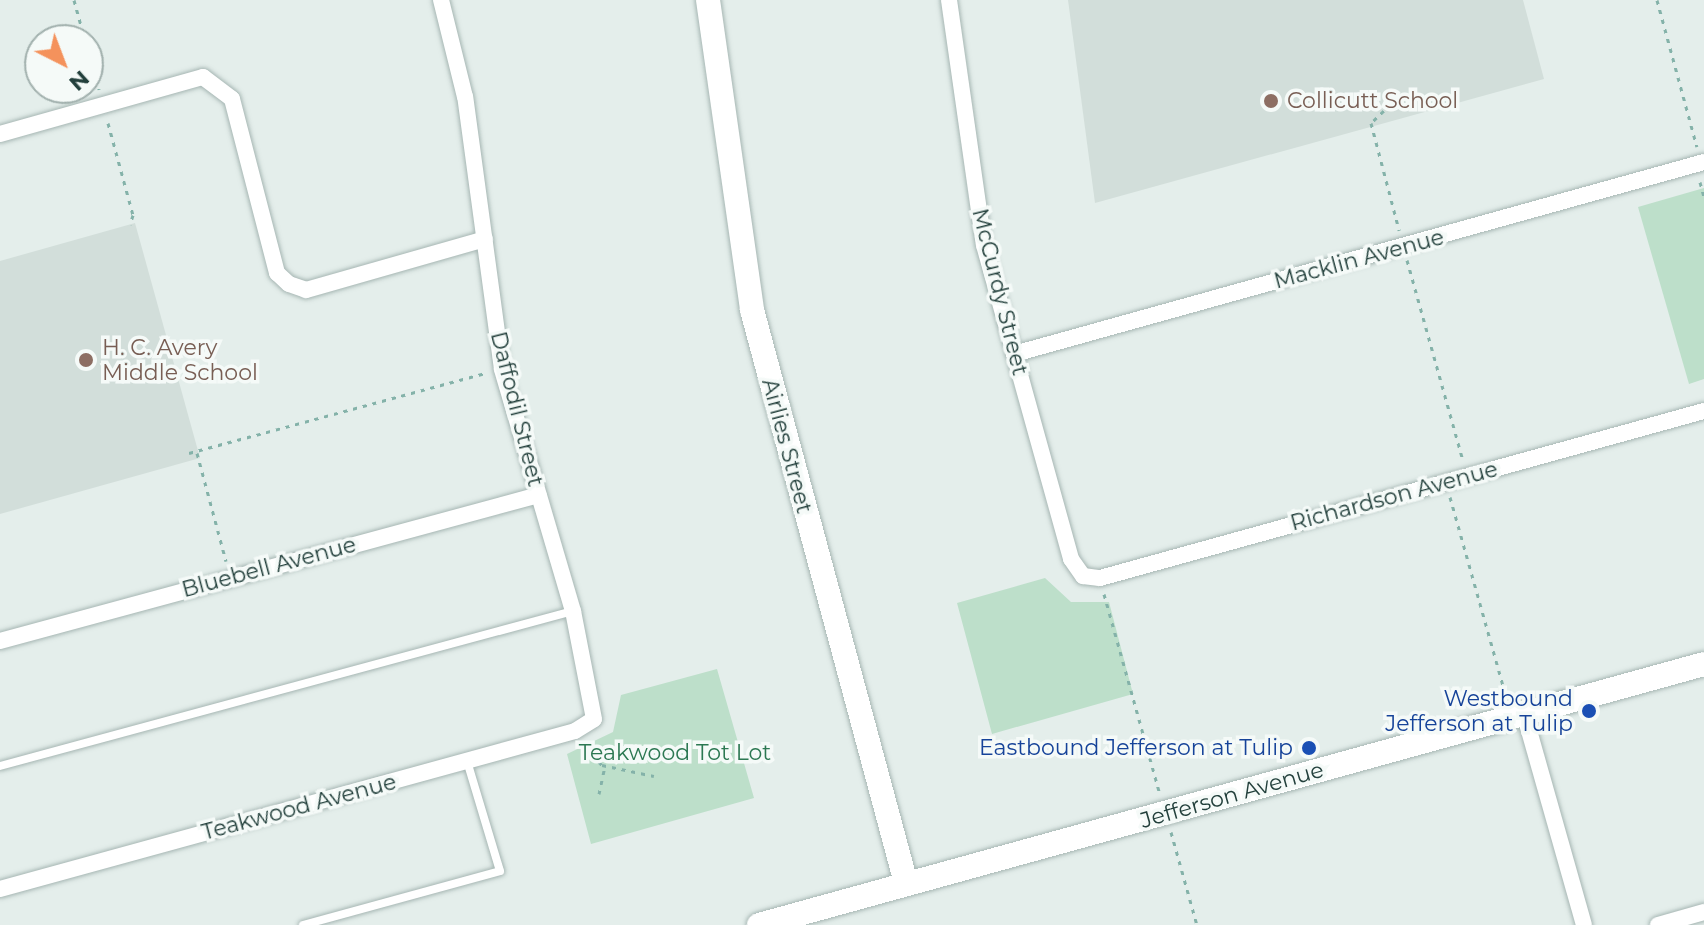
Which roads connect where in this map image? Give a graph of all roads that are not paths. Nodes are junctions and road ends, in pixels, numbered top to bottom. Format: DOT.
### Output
graph roads {
  1 [pos="441,0"];
  2 [pos="708,0"];
  3 [pos="949,0"];
  4 [pos="0,134"];
  5 [pos="1702,162"];
  6 [pos="485,239"];
  7 [pos="1014,354"];
  8 [pos="1704,411"];
  9 [pos="539,495"];
  10 [pos="1092,577"];
  11 [pos="573,611"];
  12 [pos="0,641"];
  13 [pos="1704,664"];
  14 [pos="1524,713"];
  15 [pos="594,719"];
  16 [pos="467,761"];
  17 [pos="0,766"];
  18 [pos="906,883"];
  19 [pos="0,889"];
  20 [pos="1704,912"];
  21 [pos="303,925"];
  22 [pos="759,925"];
  23 [pos="1584,925"];
  24 [pos="1658,925"];
  1 -- 6 [label="street, Daffodil Street"];
  2 -- 18 [label="street, Airlies Street"];
  3 -- 7 [label="street, McCurdy Street"];
  4 -- 6 [label="street"];
  5 -- 7 [label="street, Macklin Avenue"];
  6 -- 9 [label="street, Daffodil Street"];
  7 -- 10 [label="street, McCurdy Street"];
  8 -- 10 [label="street, Richardson Avenue"];
  9 -- 11 [label="street, Daffodil Street"];
  9 -- 12 [label="street, Bluebell Avenue"];
  11 -- 15 [label="street, Daffodil Street"];
  11 -- 17 [label="lane"];
  13 -- 14 [label="street, Jefferson Avenue"];
  14 -- 18 [label="street, Jefferson Avenue"];
  14 -- 23 [label="street"];
  15 -- 16 [label="street, Teakwood Avenue"];
  16 -- 19 [label="street, Teakwood Avenue"];
  16 -- 21 [label="lane"];
  18 -- 22 [label="street, Jefferson Avenue"];
  20 -- 24 [label="street"];
}
